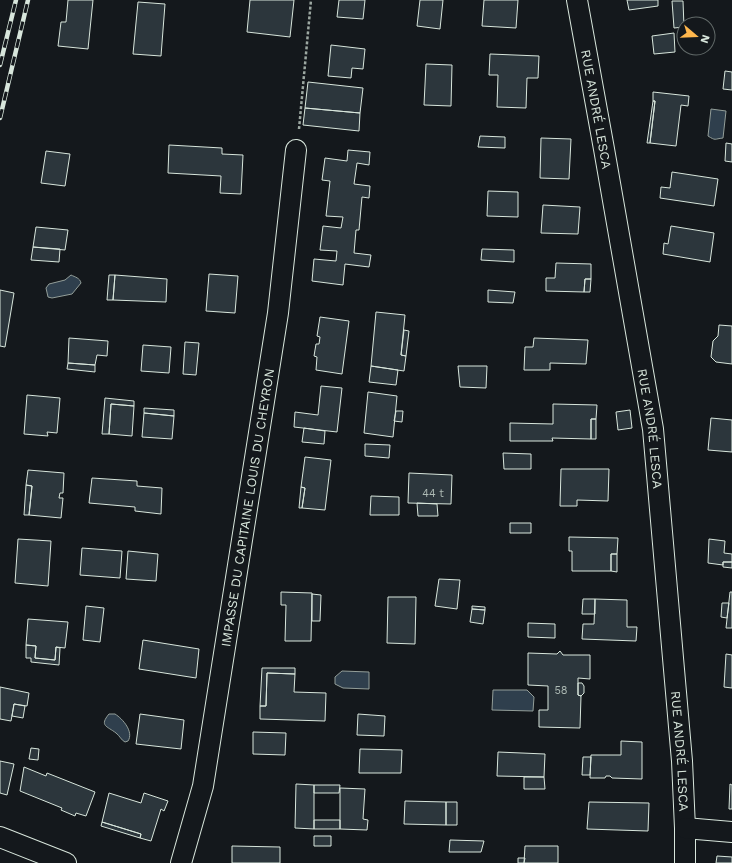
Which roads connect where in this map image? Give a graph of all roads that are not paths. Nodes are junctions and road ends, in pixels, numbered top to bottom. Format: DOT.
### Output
graph roads {
  1 [pos="577,0"];
  2 [pos="296,150"];
  3 [pos="685,828"];
  4 [pos="732,832"];
  5 [pos="0,837"];
  6 [pos="66,863"];
  7 [pos="181,863"];
  8 [pos="685,863"];
  1 -- 3 [label="street, RUE ANDRÉ LESCA"];
  2 -- 7 [label="street, IMPASSE DU CAPITAINE LOUIS DU CHEYRON"];
  3 -- 4 [label="street"];
  3 -- 8 [label="street, RUE ANDRÉ LESCA"];
  5 -- 6 [label="street"];
}
